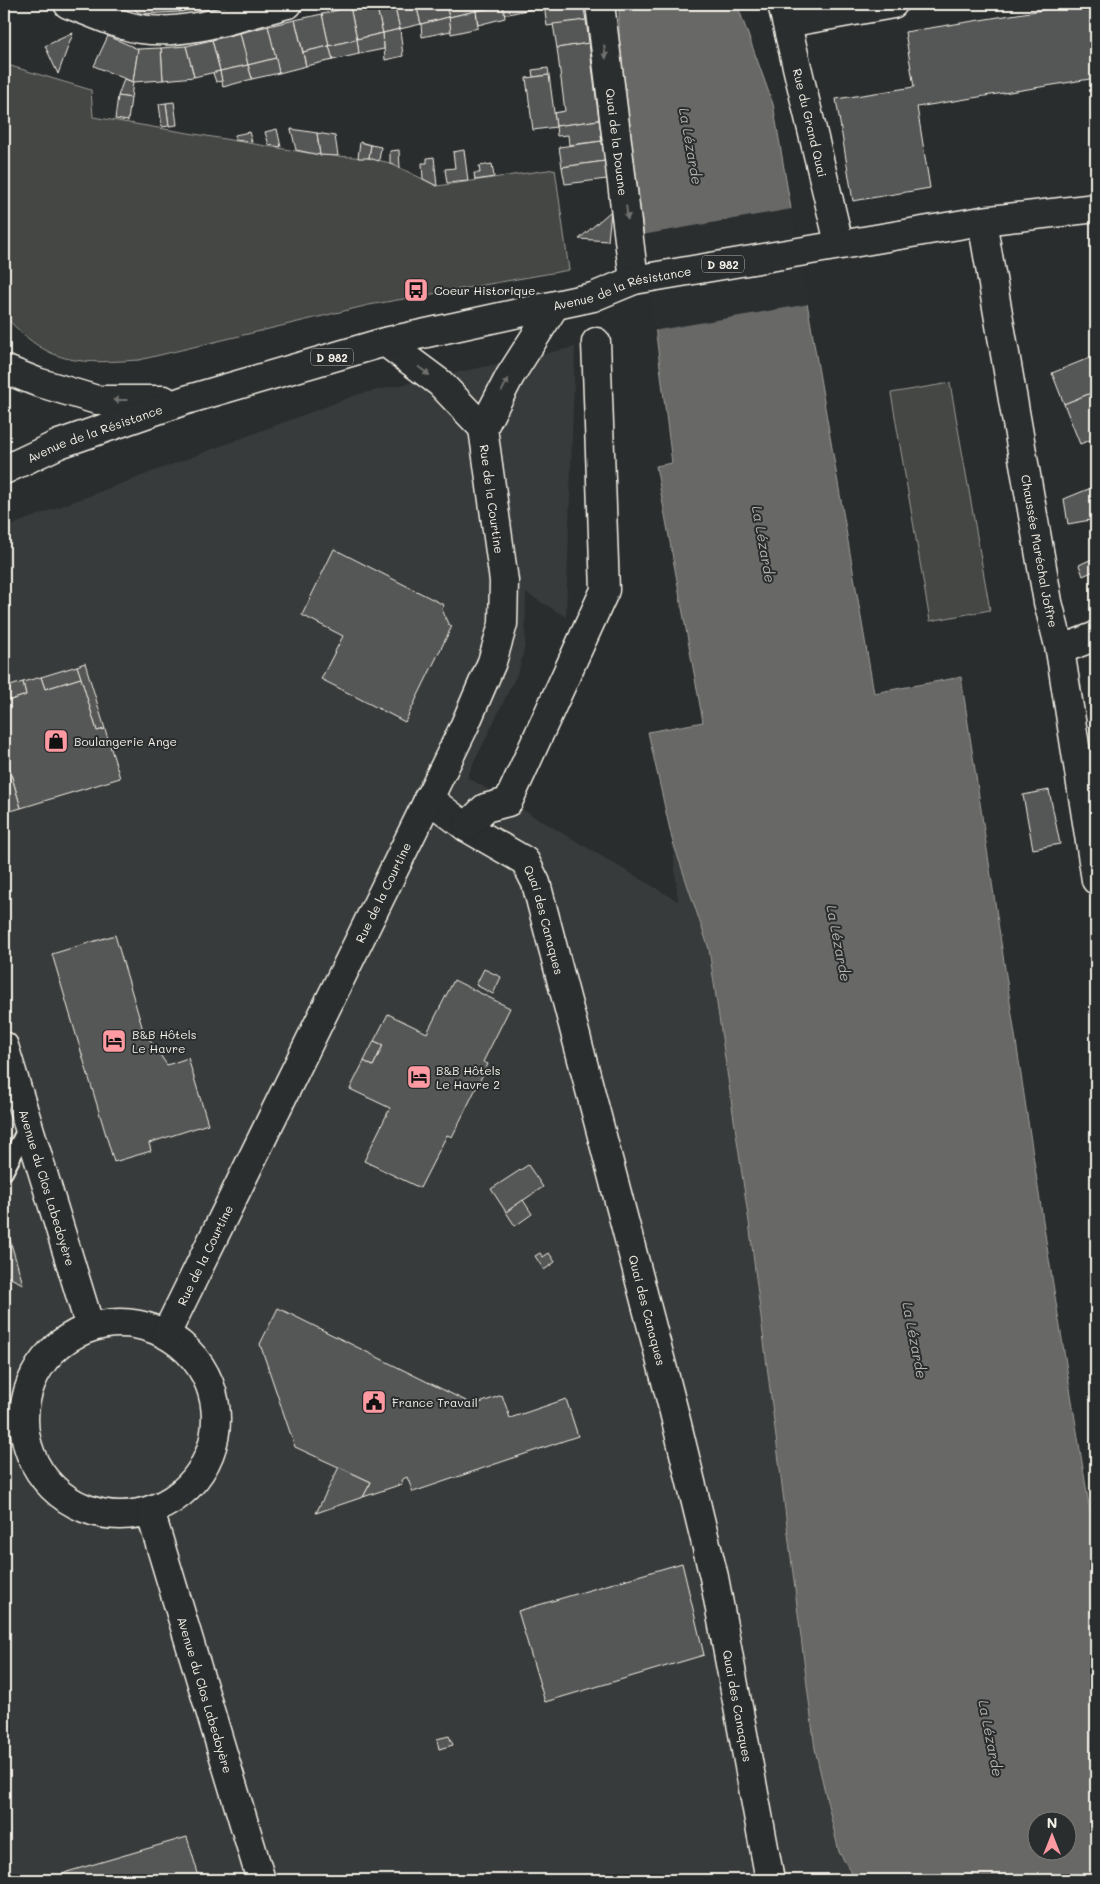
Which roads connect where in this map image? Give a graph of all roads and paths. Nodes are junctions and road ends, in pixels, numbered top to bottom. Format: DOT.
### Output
graph roads {
  1 [pos="68,4"];
  2 [pos="288,4"];
  3 [pos="600,4"];
  4 [pos="893,4"];
  5 [pos="784,14"];
  6 [pos="1096,208"];
  7 [pos="982,221"];
  8 [pos="839,243"];
  9 [pos="634,280"];
  10 [pos="554,307"];
  11 [pos="385,342"];
  12 [pos="596,342"];
  13 [pos="4,369"];
  14 [pos="186,400"];
  15 [pos="483,428"];
  16 [pos="4,470"];
  17 [pos="1096,636"];
  18 [pos="1060,650"];
  19 [pos="428,798"];
  20 [pos="466,827"];
  21 [pos="1096,878"];
  22 [pos="4,1046"];
  23 [pos="28,1126"];
  24 [pos="4,1172"];
  25 [pos="90,1327"];
  26 [pos="166,1334"];
  27 [pos="150,1511"];
  28 [pos="261,1880"];
  29 [pos="770,1880"];
  1 -- 2 [label="street"];
  3 -- 9 [label="street, Quai de la Douane, one-way"];
  4 -- 5 [label="street"];
  5 -- 8 [label="street, Rue du Grand Quai"];
  6 -- 7 [label="street, Avenue de la Résistance / D 982"];
  7 -- 8 [label="street, Avenue de la Résistance / D 982"];
  7 -- 18 [label="street, Chaussée Maréchal Joffre"];
  8 -- 9 [label="street, Avenue de la Résistance / D 982"];
  9 -- 10 [label="street, Avenue de la Résistance / D 982"];
  10 -- 11 [label="street, Avenue de la Résistance / D 982"];
  15 -- 10 [label="street, Rue de la Courtine, one-way"];
  11 -- 14 [label="street, Avenue de la Résistance / D 982"];
  11 -- 15 [label="street, Rue de la Courtine, one-way"];
  12 -- 20 [label="street"];
  14 -- 13 [label="street, Avenue de la Résistance / D 982, one-way"];
  14 -- 16 [label="street, Avenue de la Résistance / D 982"];
  15 -- 19 [label="street, Rue de la Courtine"];
  17 -- 18 [label="street"];
  18 -- 21 [label="street, Chaussée Maréchal Joffre"];
  19 -- 20 [label="street, Quai des Canaques"];
  19 -- 26 [label="street, Rue de la Courtine"];
  20 -- 29 [label="street, Quai des Canaques"];
  22 -- 23 [label="street, Avenue du Clos Labedoyère"];
  23 -- 24 [label="lane"];
  23 -- 25 [label="street, Avenue du Clos Labedoyère"];
  25 -- 26 [label="street"];
  25 -- 27 [label="street"];
  26 -- 27 [label="street"];
  27 -- 28 [label="street, Avenue du Clos Labedoyère"];
}
